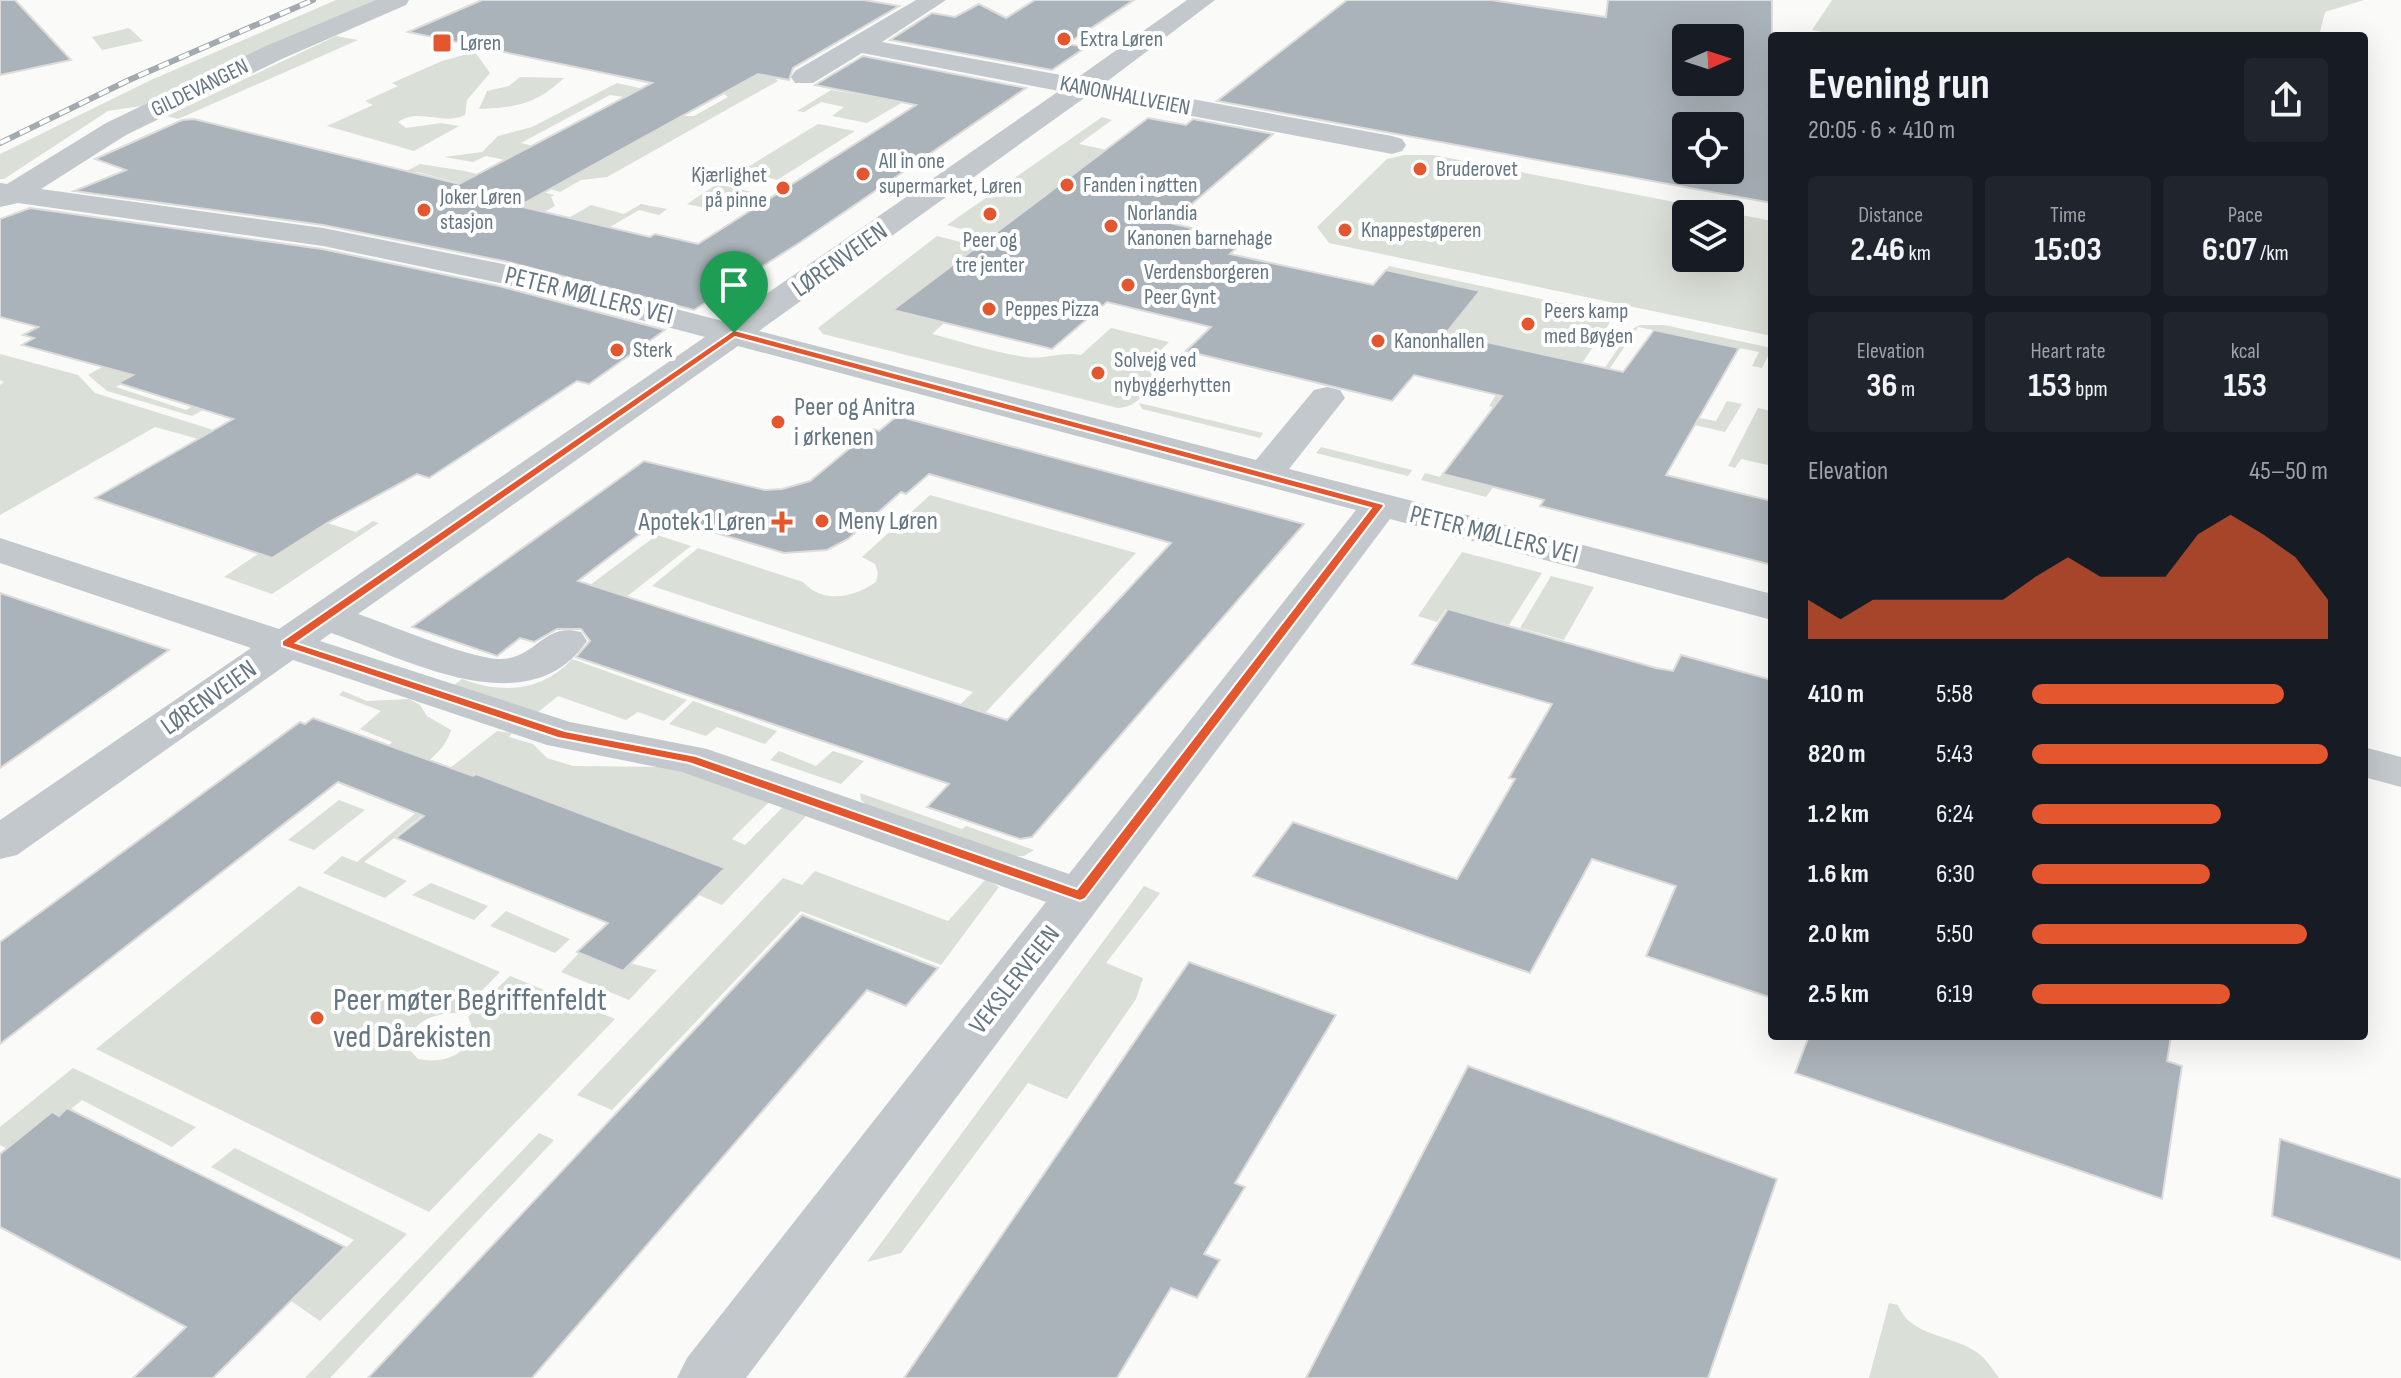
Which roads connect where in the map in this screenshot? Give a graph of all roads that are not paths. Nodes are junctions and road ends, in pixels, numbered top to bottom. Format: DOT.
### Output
graph roads {
  1 [pos="397,0"];
  2 [pos="934,0"];
  3 [pos="1203,0"];
  4 [pos="859,45"];
  5 [pos="804,77"];
  6 [pos="1084,88"];
  7 [pos="1392,145"];
  8 [pos="4,195"];
  9 [pos="734,333"];
  10 [pos="1327,398"];
  11 [pos="1264,475"];
  12 [pos="1379,506"];
  13 [pos="0,550"];
  14 [pos="1768,606"];
  15 [pos="325,617"];
  16 [pos="566,641"];
  17 [pos="287,644"];
  18 [pos="2368,763"];
  19 [pos="2401,772"];
  20 [pos="0,843"];
  21 [pos="1080,896"];
  22 [pos="709,1378"];
  1 -- 8 [label="street, GILDEVANGEN"];
  2 -- 4 [label="street"];
  3 -- 6 [label="street, LØRENVEIEN"];
  4 -- 5 [label="street"];
  4 -- 6 [label="street, KANONHALLVEIEN"];
  6 -- 7 [label="street, KANONHALLVEIEN"];
  6 -- 9 [label="street, LØRENVEIEN"];
  8 -- 9 [label="street, PETER MØLLERS VEI"];
  9 -- 11 [label="street, PETER MØLLERS VEI"];
  9 -- 15 [label="street, LØRENVEIEN"];
  10 -- 11 [label="street"];
  11 -- 12 [label="street, PETER MØLLERS VEI"];
  12 -- 14 [label="street, PETER MØLLERS VEI"];
  12 -- 21 [label="street, VEKSLERVEIEN"];
  13 -- 17 [label="street"];
  15 -- 16 [label="street"];
  15 -- 17 [label="street, LØRENVEIEN"];
  17 -- 20 [label="street, LØRENVEIEN"];
  17 -- 21 [label="street"];
  18 -- 19 [label="street"];
  21 -- 22 [label="street, VEKSLERVEIEN"];
}
